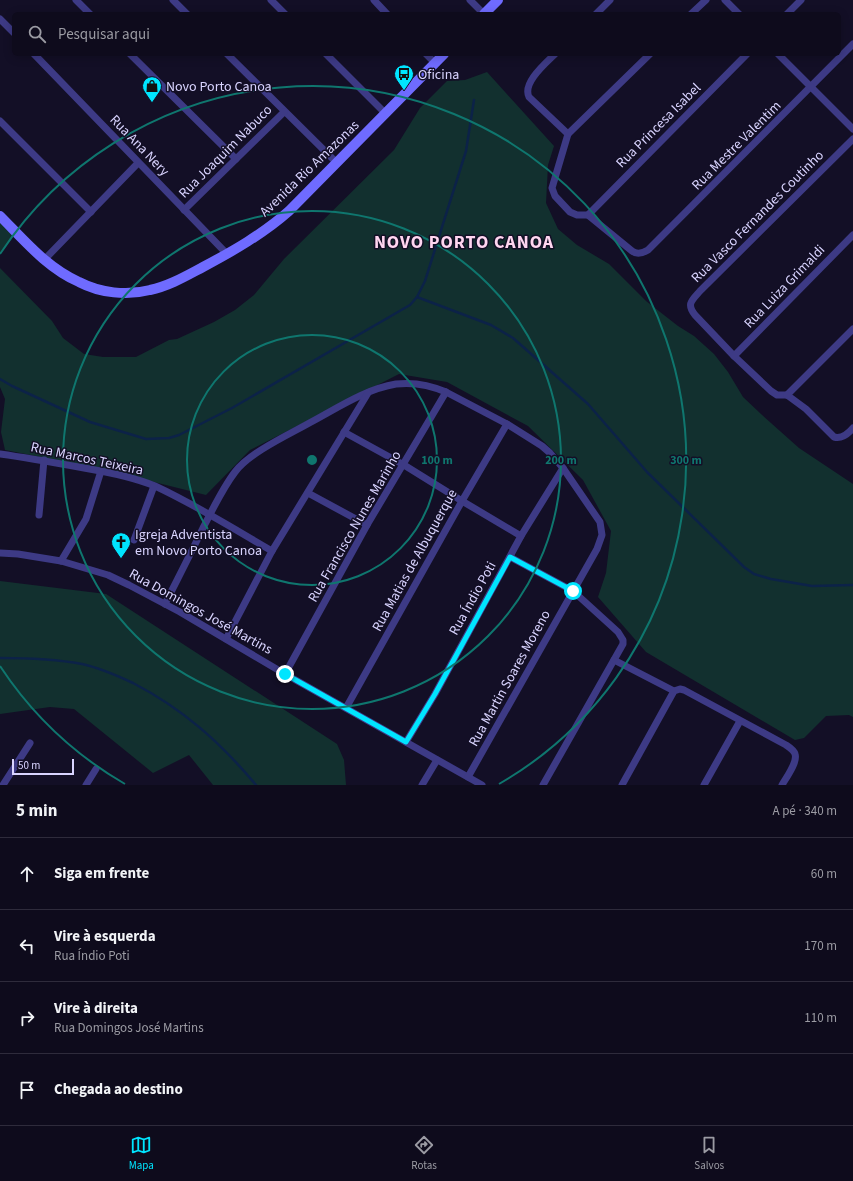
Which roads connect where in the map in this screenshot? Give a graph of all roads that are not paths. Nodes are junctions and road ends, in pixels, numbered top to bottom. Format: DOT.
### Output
graph roads {
  1 [pos="76,0"];
  2 [pos="173,0"];
  3 [pos="271,0"];
  4 [pos="374,0"];
  5 [pos="470,0"];
  6 [pos="498,0"];
  7 [pos="610,0"];
  8 [pos="706,0"];
  9 [pos="725,0"];
  10 [pos="801,0"];
  11 [pos="88,12"];
  12 [pos="185,12"];
  13 [pos="283,12"];
  14 [pos="385,12"];
  15 [pos="482,12"];
  16 [pos="486,12"];
  17 [pos="598,12"];
  18 [pos="693,12"];
  19 [pos="736,12"];
  20 [pos="789,12"];
  21 [pos="0,19"];
  22 [pos="12,31"];
  23 [pos="853,44"];
  24 [pos="36,56"];
  25 [pos="132,56"];
  26 [pos="229,56"];
  27 [pos="328,56"];
  28 [pos="428,56"];
  29 [pos="442,56"];
  30 [pos="553,56"];
  31 [pos="648,56"];
  32 [pos="745,56"];
  33 [pos="780,56"];
  34 [pos="435,63"];
  35 [pos="811,88"];
  36 [pos="284,112"];
  37 [pos="385,113"];
  38 [pos="0,121"];
  39 [pos="853,129"];
  40 [pos="568,134"];
  41 [pos="853,139"];
  42 [pos="236,159"];
  43 [pos="336,162"];
  44 [pos="138,163"];
  45 [pos="184,210"];
  46 [pos="91,212"];
  47 [pos="588,215"];
  48 [pos="0,216"];
  49 [pos="853,235"];
  50 [pos="227,254"];
  51 [pos="44,260"];
  52 [pos="853,328"];
  53 [pos="734,356"];
  54 [pos="368,392"];
  55 [pos="446,392"];
  56 [pos="787,395"];
  57 [pos="507,424"];
  58 [pos="853,428"];
  59 [pos="344,432"];
  60 [pos="0,454"];
  61 [pos="44,460"];
  62 [pos="404,465"];
  63 [pos="563,468"];
  64 [pos="101,471"];
  65 [pos="154,486"];
  66 [pos="308,493"];
  67 [pos="462,501"];
  68 [pos="210,514"];
  69 [pos="39,515"];
  70 [pos="368,525"];
  71 [pos="522,536"];
  72 [pos="134,540"];
  73 [pos="272,551"];
  74 [pos="0,553"];
  75 [pos="510,557"];
  76 [pos="61,561"];
  77 [pos="573,591"];
  78 [pos="165,604"];
  79 [pos="226,639"];
  80 [pos="614,660"];
  81 [pos="285,674"];
  82 [pos="674,691"];
  83 [pos="346,708"];
  84 [pos="740,721"];
  85 [pos="406,742"];
  86 [pos="30,743"];
  87 [pos="437,760"];
  88 [pos="96,769"];
  89 [pos="468,777"];
  90 [pos="3,785"];
  91 [pos="86,785"];
  92 [pos="422,785"];
  93 [pos="482,785"];
  94 [pos="543,785"];
  95 [pos="622,785"];
  96 [pos="704,785"];
  97 [pos="782,785"];
  1 -- 11 [label="street"];
  2 -- 12 [label="street"];
  3 -- 13 [label="street"];
  4 -- 14 [label="street"];
  5 -- 15 [label="street"];
  6 -- 16 [label="street"];
  7 -- 17 [label="street"];
  8 -- 18 [label="street"];
  9 -- 19 [label="street"];
  10 -- 20 [label="street"];
  21 -- 22 [label="street"];
  23 -- 35 [label="street, Rua Mestre Valentim"];
  24 -- 44 [label="street, Rua Ana Nery"];
  25 -- 42 [label="street"];
  26 -- 36 [label="street"];
  27 -- 37 [label="street"];
  28 -- 34 [label="street"];
  29 -- 34 [label="street, Avenida Rio Amazonas"];
  30 -- 40 [label="street"];
  31 -- 40 [label="street"];
  32 -- 47 [label="street, Rua Princesa Isabel"];
  33 -- 35 [label="street"];
  34 -- 37 [label="street, Avenida Rio Amazonas"];
  35 -- 39 [label="street"];
  35 -- 47 [label="street, Rua Mestre Valentim"];
  36 -- 42 [label="street, Rua Joaquim Nabuco"];
  36 -- 43 [label="street"];
  37 -- 43 [label="street, Avenida Rio Amazonas"];
  38 -- 46 [label="street"];
  40 -- 47 [label="street"];
  41 -- 53 [label="street, Rua Vasco Fernandes Coutinho"];
  42 -- 45 [label="street, Rua Joaquim Nabuco"];
  43 -- 50 [label="street, Avenida Rio Amazonas"];
  44 -- 45 [label="street, Rua Ana Nery"];
  44 -- 46 [label="street"];
  45 -- 50 [label="street, Rua Ana Nery"];
  46 -- 51 [label="street"];
  48 -- 51 [label="street, Avenida Rio Amazonas"];
  49 -- 53 [label="street, Rua Luiza Grimaldi"];
  50 -- 51 [label="street, Avenida Rio Amazonas"];
  52 -- 56 [label="street"];
  53 -- 56 [label="street"];
  54 -- 55 [label="street, Rua Martin Soares Moreno"];
  54 -- 59 [label="street"];
  54 -- 68 [label="street, Rua Martin Soares Moreno"];
  55 -- 57 [label="street, Rua Martin Soares Moreno"];
  55 -- 62 [label="street, Rua Francisco Nunes Marinho"];
  56 -- 58 [label="street"];
  57 -- 63 [label="street, Rua Martin Soares Moreno"];
  57 -- 67 [label="street, Rua Matias de Albuquerque"];
  59 -- 62 [label="street"];
  59 -- 66 [label="street"];
  60 -- 61 [label="street, Rua Marcos Teixeira"];
  61 -- 64 [label="street, Rua Marcos Teixeira"];
  61 -- 69 [label="street"];
  62 -- 67 [label="street"];
  62 -- 70 [label="street, Rua Francisco Nunes Marinho"];
  63 -- 71 [label="street, Rua Índio Poti"];
  63 -- 77 [label="street, Rua Martin Soares Moreno"];
  64 -- 65 [label="street, Rua Marcos Teixeira"];
  64 -- 76 [label="street"];
  65 -- 68 [label="street, Rua Marcos Teixeira"];
  65 -- 72 [label="street"];
  66 -- 70 [label="street"];
  66 -- 73 [label="street"];
  67 -- 71 [label="street"];
  67 -- 83 [label="street, Rua Matias de Albuquerque"];
  68 -- 73 [label="street, Rua Marcos Teixeira"];
  68 -- 78 [label="street, Rua Martin Soares Moreno"];
  70 -- 81 [label="street, Rua Francisco Nunes Marinho"];
  71 -- 75 [label="street, Rua Índio Poti"];
  73 -- 79 [label="street"];
  74 -- 76 [label="street, Rua Domingos José Martins"];
  75 -- 77 [label="street"];
  75 -- 85 [label="street, Rua Índio Poti"];
  76 -- 78 [label="street, Rua Domingos José Martins"];
  77 -- 80 [label="street"];
  77 -- 89 [label="street, Rua Martin Soares Moreno"];
  78 -- 79 [label="street, Rua Domingos José Martins"];
  79 -- 81 [label="street, Rua Domingos José Martins"];
  80 -- 82 [label="street"];
  80 -- 94 [label="street"];
  81 -- 83 [label="street, Rua Domingos José Martins"];
  82 -- 84 [label="street"];
  82 -- 95 [label="street"];
  83 -- 85 [label="street, Rua Domingos José Martins"];
  84 -- 96 [label="street"];
  84 -- 97 [label="street"];
  85 -- 87 [label="street, Rua Domingos José Martins"];
  86 -- 90 [label="street"];
  87 -- 89 [label="street, Rua Domingos José Martins"];
  87 -- 92 [label="street"];
  88 -- 91 [label="street"];
  89 -- 93 [label="street, Rua Domingos José Martins"];
}
